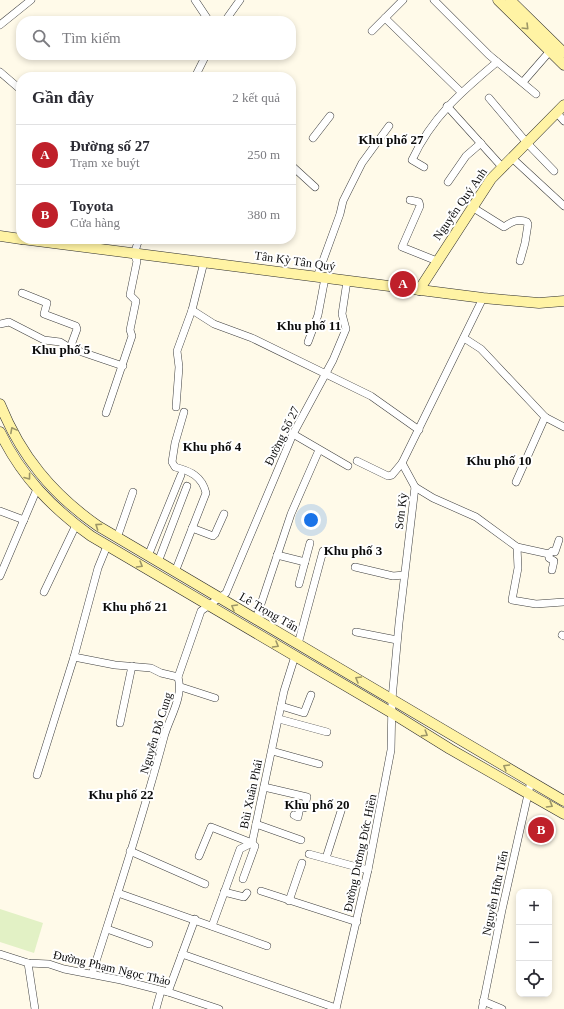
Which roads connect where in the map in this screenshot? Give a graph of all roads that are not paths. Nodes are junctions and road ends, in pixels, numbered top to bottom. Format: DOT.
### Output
graph roads {
  1 [pos="30,0"];
  2 [pos="195,0"];
  3 [pos="240,0"];
  4 [pos="404,0"];
  5 [pos="434,0"];
  6 [pos="498,0"];
  7 [pos="512,3"];
  8 [pos="206,16"];
  9 [pos="229,16"];
  10 [pos="385,18"];
  11 [pos="0,26"];
  12 [pos="372,31"];
  13 [pos="550,51"];
  14 [pos="564,53"];
  15 [pos="204,60"];
  16 [pos="497,62"];
  17 [pos="564,65"];
  18 [pos="0,72"];
  19 [pos="198,72"];
  20 [pos="523,82"];
  21 [pos="16,86"];
  22 [pos="461,92"];
  23 [pos="536,94"];
  24 [pos="489,98"];
  25 [pos="564,105"];
  26 [pos="447,106"];
  27 [pos="330,116"];
  28 [pos="560,117"];
  29 [pos="389,126"];
  30 [pos="313,138"];
  31 [pos="527,143"];
  32 [pos="481,144"];
  33 [pos="512,158"];
  34 [pos="424,167"];
  35 [pos="502,168"];
  36 [pos="296,170"];
  37 [pos="554,170"];
  38 [pos="448,182"];
  39 [pos="315,188"];
  40 [pos="410,200"];
  41 [pos="564,206"];
  42 [pos="472,207"];
  43 [pos="0,236"];
  44 [pos="16,237"];
  45 [pos="68,244"];
  46 [pos="137,244"];
  47 [pos="134,254"];
  48 [pos="437,261"];
  49 [pos="520,261"];
  50 [pos="204,262"];
  51 [pos="321,277"];
  52 [pos="347,281"];
  53 [pos="419,290"];
  54 [pos="22,293"];
  55 [pos="483,298"];
  56 [pos="564,301"];
  57 [pos="192,310"];
  58 [pos="0,324"];
  59 [pos="464,338"];
  60 [pos="308,342"];
  61 [pos="70,348"];
  62 [pos="123,366"];
  63 [pos="326,374"];
  64 [pos="0,404"];
  65 [pos="176,407"];
  66 [pos="184,412"];
  67 [pos="106,413"];
  68 [pos="545,417"];
  69 [pos="564,427"];
  70 [pos="419,430"];
  71 [pos="0,432"];
  72 [pos="293,434"];
  73 [pos="319,450"];
  74 [pos="357,462"];
  75 [pos="402,463"];
  76 [pos="348,466"];
  77 [pos="181,475"];
  78 [pos="516,482"];
  79 [pos="187,486"];
  80 [pos="414,487"];
  81 [pos="38,489"];
  82 [pos="133,492"];
  83 [pos="0,511"];
  84 [pos="224,514"];
  85 [pos="24,520"];
  86 [pos="76,525"];
  87 [pos="192,528"];
  88 [pos="117,538"];
  89 [pos="559,540"];
  90 [pos="310,543"];
  91 [pos="107,546"];
  92 [pos="518,547"];
  93 [pos="323,551"];
  94 [pos="277,554"];
  95 [pos="549,554"];
  96 [pos="148,556"];
  97 [pos="158,562"];
  98 [pos="305,562"];
  99 [pos="355,568"];
  100 [pos="552,570"];
  101 [pos="175,572"];
  102 [pos="404,575"];
  103 [pos="0,576"];
  104 [pos="299,584"];
  105 [pos="44,592"];
  106 [pos="219,598"];
  107 [pos="564,602"];
  108 [pos="208,606"];
  109 [pos="256,619"];
  110 [pos="356,632"];
  111 [pos="397,640"];
  112 [pos="298,644"];
  113 [pos="295,656"];
  114 [pos="74,657"];
  115 [pos="132,666"];
  116 [pos="178,676"];
  117 [pos="181,687"];
  118 [pos="311,695"];
  119 [pos="215,698"];
  120 [pos="392,699"];
  121 [pos="281,706"];
  122 [pos="392,713"];
  123 [pos="278,719"];
  124 [pos="120,723"];
  125 [pos="328,732"];
  126 [pos="272,751"];
  127 [pos="319,764"];
  128 [pos="38,775"];
  129 [pos="530,781"];
  130 [pos="264,788"];
  131 [pos="528,792"];
  132 [pos="564,801"];
  133 [pos="342,808"];
  134 [pos="564,814"];
  135 [pos="294,815"];
  136 [pos="256,824"];
  137 [pos="301,840"];
  138 [pos="252,843"];
  139 [pos="130,850"];
  140 [pos="309,854"];
  141 [pos="199,856"];
  142 [pos="326,858"];
  143 [pos="302,863"];
  144 [pos="368,870"];
  145 [pos="243,879"];
  146 [pos="205,884"];
  147 [pos="261,891"];
  148 [pos="224,892"];
  149 [pos="118,893"];
  150 [pos="247,893"];
  151 [pos="289,900"];
  152 [pos="195,919"];
  153 [pos="357,922"];
  154 [pos="212,926"];
  155 [pos="106,929"];
  156 [pos="149,944"];
  157 [pos="267,946"];
  158 [pos="0,954"];
  159 [pos="182,954"];
  160 [pos="28,963"];
  161 [pos="92,974"];
  162 [pos="164,992"];
  163 [pos="483,1001"];
  164 [pos="35,1009"];
  165 [pos="156,1009"];
  166 [pos="219,1009"];
  167 [pos="336,1009"];
  168 [pos="482,1009"];
  169 [pos="502,1009"];
  1 -- 11 [label="street"];
  2 -- 8 [label="street"];
  3 -- 9 [label="street"];
  4 -- 10 [label="street"];
  5 -- 16 [label="street"];
  6 -- 7 [label="main road"];
  7 -- 13 [label="main road, one-way"];
  7 -- 14 [label="main road"];
  10 -- 12 [label="street"];
  10 -- 22 [label="street"];
  13 -- 17 [label="main road"];
  13 -- 20 [label="street"];
  15 -- 19 [label="street"];
  16 -- 20 [label="street"];
  16 -- 22 [label="street"];
  18 -- 21 [label="street"];
  20 -- 23 [label="street"];
  22 -- 26 [label="street"];
  24 -- 31 [label="street"];
  25 -- 28 [label="main road, Nguyễn Quý Anh"];
  26 -- 32 [label="street"];
  26 -- 34 [label="street"];
  27 -- 30 [label="street"];
  28 -- 31 [label="main road, Nguyễn Quý Anh"];
  29 -- 51 [label="street"];
  31 -- 33 [label="main road, Nguyễn Quý Anh"];
  31 -- 37 [label="street"];
  32 -- 35 [label="street"];
  32 -- 38 [label="street"];
  33 -- 35 [label="main road, Nguyễn Quý Anh"];
  33 -- 41 [label="street"];
  35 -- 42 [label="main road, Nguyễn Quý Anh"];
  36 -- 39 [label="street"];
  40 -- 48 [label="street"];
  42 -- 48 [label="main road, Nguyễn Quý Anh"];
  42 -- 49 [label="street"];
  43 -- 44 [label="main road, Tân Kỳ Tân Quý"];
  45 -- 47 [label="main road, Tân Kỳ Tân Quý"];
  46 -- 47 [label="street"];
  47 -- 50 [label="main road, Tân Kỳ Tân Quý"];
  47 -- 62 [label="street"];
  48 -- 53 [label="main road, Nguyễn Quý Anh"];
  50 -- 51 [label="main road, Tân Kỳ Tân Quý"];
  50 -- 57 [label="street"];
  51 -- 52 [label="main road, Tân Kỳ Tân Quý"];
  51 -- 60 [label="street"];
  52 -- 53 [label="main road, Tân Kỳ Tân Quý"];
  52 -- 63 [label="street, Đường Số 27"];
  53 -- 55 [label="main road, Tân Kỳ Tân Quý"];
  54 -- 61 [label="street"];
  55 -- 56 [label="main road, Tân Kỳ Tân Quý"];
  55 -- 59 [label="street"];
  57 -- 63 [label="street"];
  57 -- 65 [label="street"];
  58 -- 61 [label="street"];
  59 -- 68 [label="street"];
  59 -- 70 [label="street"];
  61 -- 62 [label="street"];
  62 -- 67 [label="street"];
  63 -- 70 [label="street"];
  63 -- 72 [label="street, Đường Số 27"];
  88 -- 64 [label="main road, Lê Trọng Tấn, one-way"];
  66 -- 87 [label="street"];
  68 -- 69 [label="street"];
  68 -- 78 [label="street"];
  70 -- 75 [label="street"];
  71 -- 81 [label="main road, Lê Trọng Tấn, one-way"];
  72 -- 73 [label="street"];
  72 -- 106 [label="street, Đường Số 27"];
  73 -- 76 [label="street"];
  73 -- 94 [label="street"];
  74 -- 75 [label="street"];
  75 -- 80 [label="street, Sơn Kỳ"];
  77 -- 96 [label="street"];
  79 -- 97 [label="street"];
  80 -- 92 [label="street"];
  80 -- 102 [label="street, Sơn Kỳ"];
  81 -- 85 [label="street"];
  81 -- 86 [label="main road, Lê Trọng Tấn"];
  82 -- 88 [label="street"];
  83 -- 85 [label="street"];
  84 -- 87 [label="street"];
  85 -- 103 [label="street"];
  86 -- 91 [label="main road, Lê Trọng Tấn"];
  86 -- 105 [label="street"];
  87 -- 101 [label="street"];
  88 -- 96 [label="main road, Lê Trọng Tấn"];
  89 -- 95 [label="street"];
  90 -- 98 [label="street"];
  91 -- 108 [label="main road, Lê Trọng Tấn, one-way"];
  91 -- 114 [label="street"];
  92 -- 95 [label="street"];
  92 -- 107 [label="street"];
  93 -- 112 [label="street"];
  94 -- 98 [label="street"];
  94 -- 109 [label="street"];
  95 -- 100 [label="street"];
  96 -- 97 [label="main road, Lê Trọng Tấn"];
  97 -- 101 [label="main road, Lê Trọng Tấn"];
  98 -- 104 [label="street"];
  99 -- 102 [label="street"];
  101 -- 106 [label="main road, Lê Trọng Tấn"];
  102 -- 111 [label="street, Sơn Kỳ"];
  106 -- 108 [label="street"];
  109 -- 106 [label="main road, Lê Trọng Tấn, one-way"];
  108 -- 113 [label="main road, Lê Trọng Tấn, one-way"];
  108 -- 116 [label="street"];
  109 -- 112 [label="main road, Lê Trọng Tấn"];
  110 -- 111 [label="street"];
  111 -- 120 [label="street, Sơn Kỳ"];
  120 -- 112 [label="main road, Lê Trọng Tấn, one-way"];
  113 -- 121 [label="street, Bùi Xuân Phái"];
  113 -- 122 [label="main road, Lê Trọng Tấn"];
  114 -- 115 [label="street"];
  114 -- 128 [label="street"];
  115 -- 116 [label="street"];
  115 -- 124 [label="street"];
  116 -- 117 [label="street, Nguyễn Đỗ Cung"];
  117 -- 119 [label="street"];
  117 -- 139 [label="street, Nguyễn Đỗ Cung"];
  118 -- 121 [label="street"];
  120 -- 122 [label="street, Đường Dương Đức Hiền"];
  129 -- 120 [label="main road, Lê Trọng Tấn, one-way"];
  121 -- 123 [label="street, Bùi Xuân Phái"];
  122 -- 131 [label="main road, Lê Trọng Tấn, one-way"];
  122 -- 144 [label="street, Đường Dương Đức Hiền"];
  123 -- 125 [label="street"];
  123 -- 126 [label="street, Bùi Xuân Phái"];
  126 -- 127 [label="street"];
  126 -- 130 [label="street, Bùi Xuân Phái"];
  129 -- 131 [label="street, Nguyễn Hữu Tiến"];
  129 -- 132 [label="main road, Lê Trọng Tấn"];
  130 -- 135 [label="street"];
  130 -- 136 [label="street, Bùi Xuân Phái"];
  131 -- 134 [label="main road, Lê Trọng Tấn, one-way"];
  131 -- 163 [label="street, Nguyễn Hữu Tiến"];
  133 -- 142 [label="street"];
  136 -- 137 [label="street"];
  136 -- 138 [label="street, Bùi Xuân Phái"];
  138 -- 141 [label="street"];
  138 -- 145 [label="street"];
  138 -- 148 [label="street, Bùi Xuân Phái"];
  139 -- 146 [label="street"];
  139 -- 149 [label="street, Nguyễn Đỗ Cung"];
  140 -- 142 [label="street"];
  142 -- 144 [label="street"];
  143 -- 151 [label="street"];
  144 -- 153 [label="street, Đường Dương Đức Hiền"];
  147 -- 151 [label="street"];
  148 -- 150 [label="street"];
  148 -- 154 [label="street, Bùi Xuân Phái"];
  149 -- 152 [label="street"];
  149 -- 155 [label="street, Nguyễn Đỗ Cung"];
  151 -- 153 [label="street"];
  152 -- 154 [label="street"];
  152 -- 159 [label="street"];
  153 -- 167 [label="street, Đường Dương Đức Hiền"];
  154 -- 157 [label="street"];
  155 -- 156 [label="street"];
  155 -- 161 [label="street, Nguyễn Đỗ Cung"];
  158 -- 160 [label="street, Đường Phạm Ngọc Thảo"];
  159 -- 162 [label="street"];
  159 -- 167 [label="street"];
  160 -- 161 [label="street, Đường Phạm Ngọc Thảo"];
  160 -- 164 [label="street"];
  161 -- 162 [label="street, Đường Phạm Ngọc Thảo"];
  162 -- 165 [label="street"];
  162 -- 166 [label="street, Đường Phạm Ngọc Thảo"];
  163 -- 168 [label="street, Nguyễn Hữu Tiến"];
  163 -- 169 [label="street"];
}
